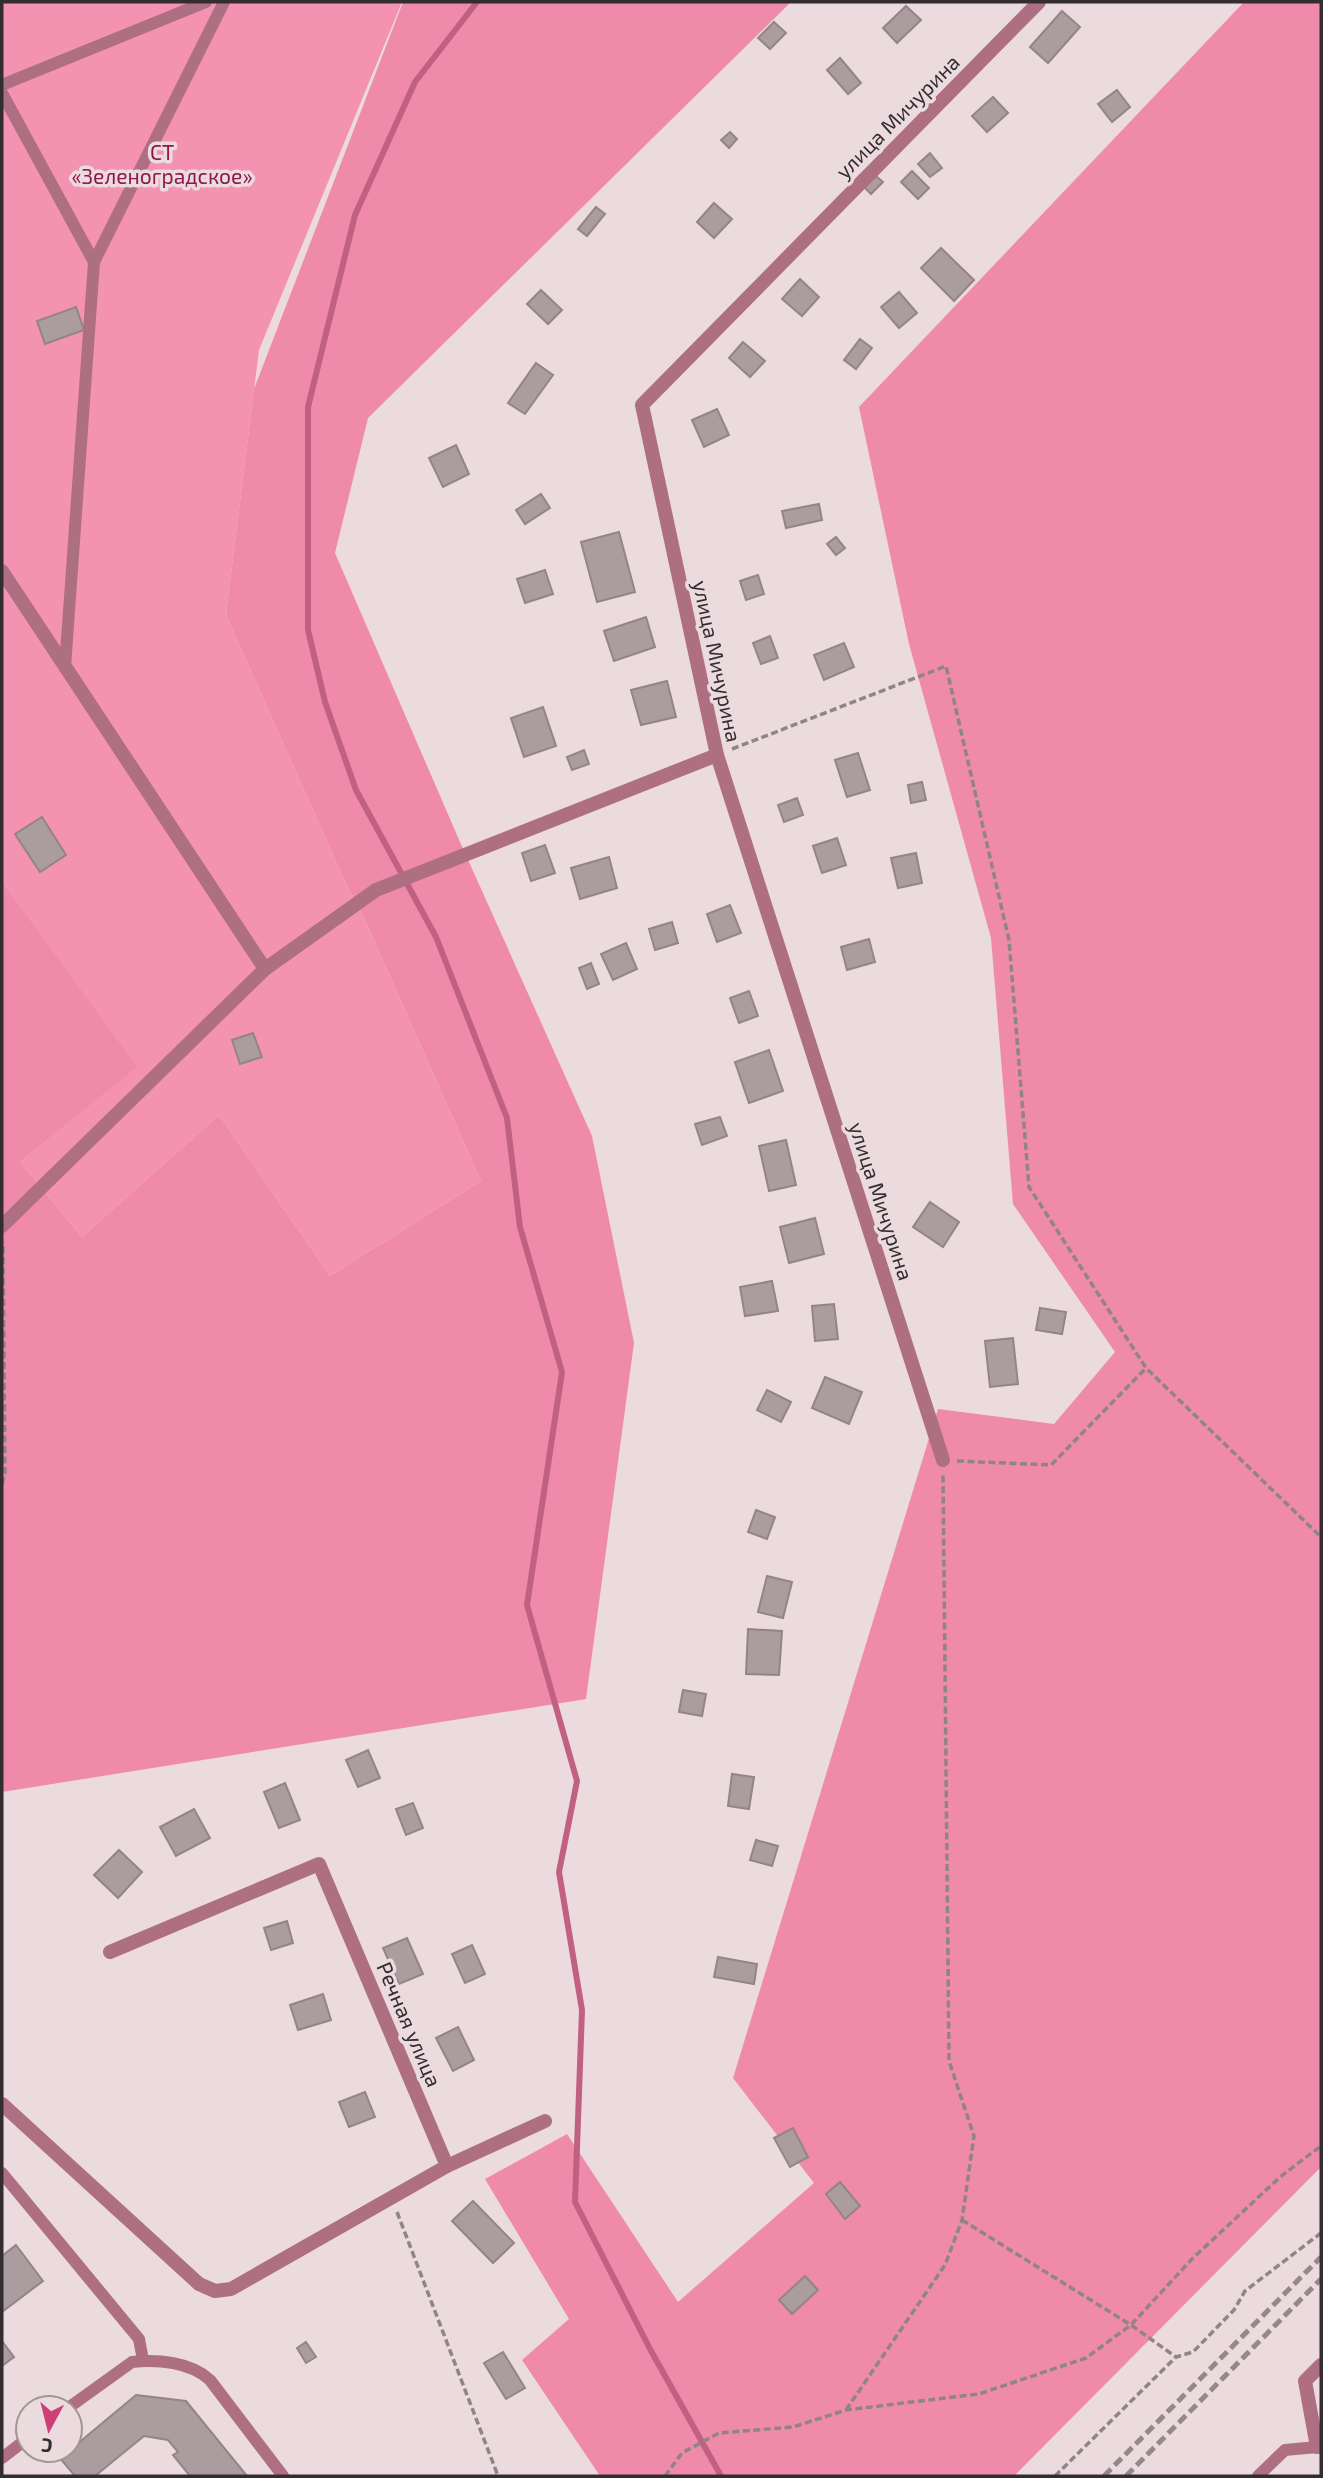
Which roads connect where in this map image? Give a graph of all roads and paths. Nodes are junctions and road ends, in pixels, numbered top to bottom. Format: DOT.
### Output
graph roads {
  1 [pos="206,2"];
  2 [pos="224,2"];
  3 [pos="1039,2"];
  4 [pos="2,85"];
  5 [pos="2,93"];
  6 [pos="94,262"];
  7 [pos="2,570"];
  8 [pos="65,667"];
  9 [pos="717,755"];
  10 [pos="265,969"];
  11 [pos="2,1226"];
  12 [pos="1146,1368"];
  13 [pos="943,1460"];
  14 [pos="2,1484"];
  15 [pos="1321,1537"];
  16 [pos="110,1952"];
  17 [pos="2,2104"];
  18 [pos="545,2121"];
  19 [pos="1321,2146"];
  20 [pos="447,2166"];
  21 [pos="2,2173"];
  22 [pos="391,2197"];
  23 [pos="961,2220"];
  24 [pos="1321,2233"];
  25 [pos="1131,2325"];
  26 [pos="1176,2357"];
  27 [pos="143,2360"];
  28 [pos="1321,2365"];
  29 [pos="84,2396"];
  30 [pos="846,2410"];
  31 [pos="1319,2447"];
  32 [pos="283,2476"];
  33 [pos="498,2476"];
  34 [pos="665,2476"];
  35 [pos="1055,2476"];
  36 [pos="1258,2476"];
  1 -- 4 [label="lane"];
  2 -- 6 [label="lane"];
  3 -- 9 [label="street, улица Мичурина"];
  5 -- 6 [label="lane"];
  6 -- 8 [label="lane"];
  7 -- 8 [label="street"];
  8 -- 10 [label="street"];
  9 -- 10 [label="street"];
  9 -- 12 [label="path"];
  9 -- 13 [label="street, улица Мичурина"];
  10 -- 11 [label="street"];
  11 -- 14 [label="path"];
  12 -- 13 [label="path"];
  12 -- 15 [label="path"];
  13 -- 23 [label="path"];
  16 -- 20 [label="street, Речная улица"];
  17 -- 22 [label="street"];
  18 -- 20 [label="street"];
  19 -- 25 [label="path"];
  20 -- 22 [label="street"];
  21 -- 27 [label="lane"];
  22 -- 33 [label="path"];
  23 -- 25 [label="path"];
  23 -- 30 [label="path"];
  24 -- 26 [label="path"];
  25 -- 26 [label="path"];
  25 -- 30 [label="path"];
  26 -- 35 [label="path"];
  27 -- 29 [label="lane"];
  27 -- 32 [label="lane"];
  28 -- 31 [label="street"];
  30 -- 34 [label="path"];
  31 -- 36 [label="lane"];
}
